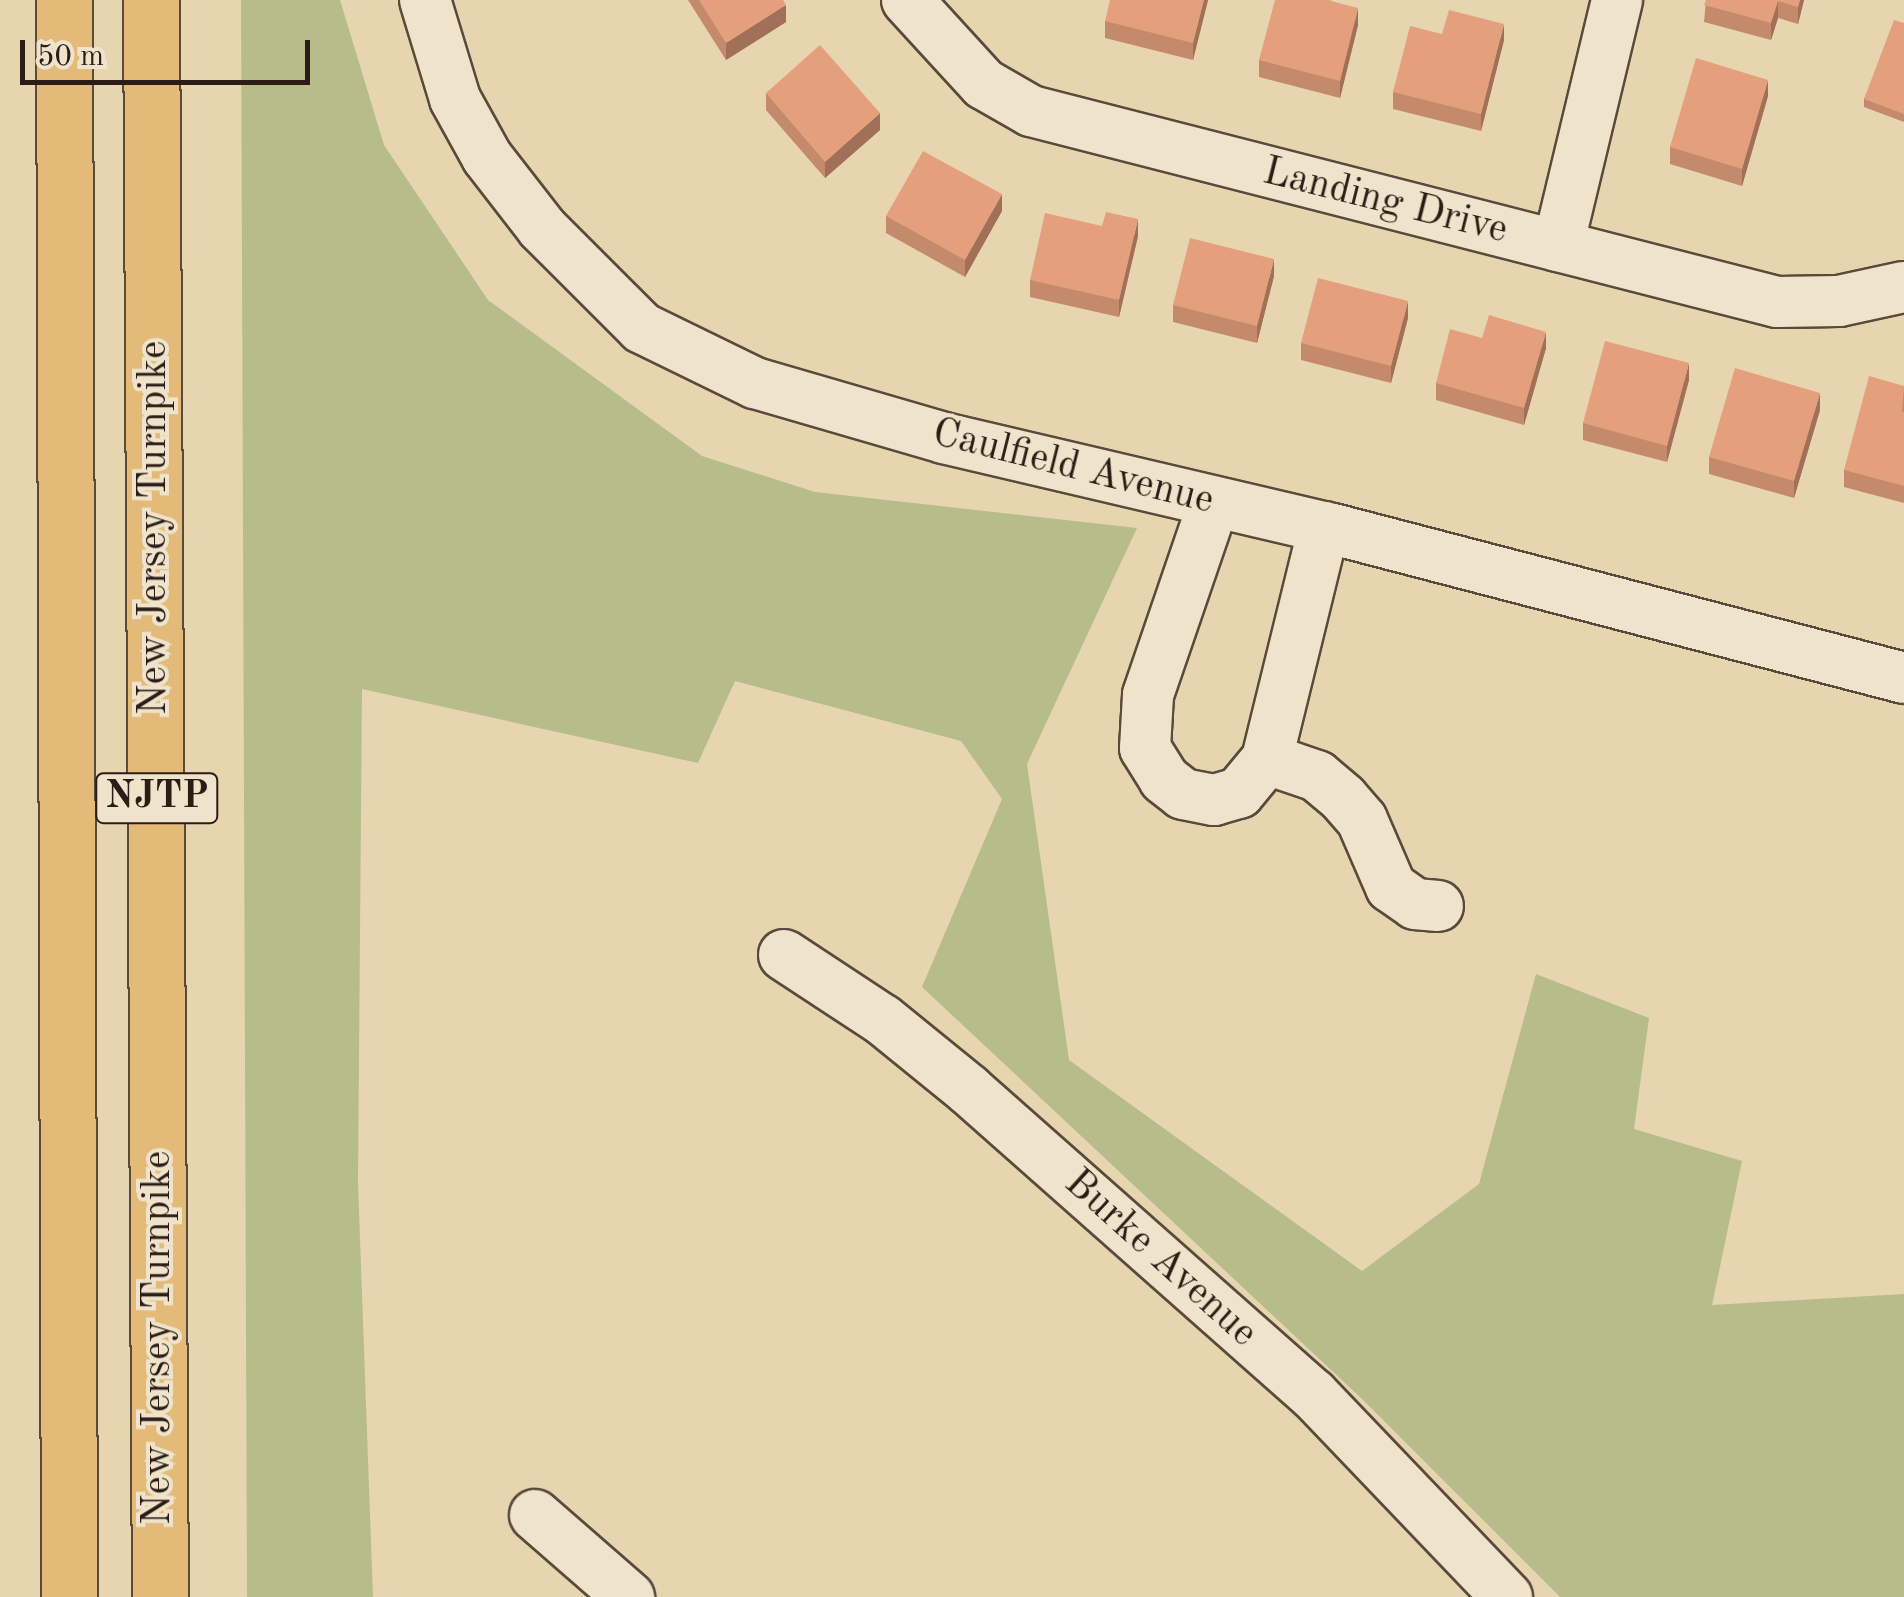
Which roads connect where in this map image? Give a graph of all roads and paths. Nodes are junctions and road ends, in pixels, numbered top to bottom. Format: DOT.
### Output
graph roads {
  1 [pos="64,0"];
  2 [pos="151,0"];
  3 [pos="424,0"];
  4 [pos="907,0"];
  5 [pos="1617,0"];
  6 [pos="1558,246"];
  7 [pos="1904,287"];
  8 [pos="1214,502"];
  9 [pos="1324,527"];
  10 [pos="1904,678"];
  11 [pos="1267,760"];
  12 [pos="1438,906"];
  13 [pos="784,955"];
  14 [pos="535,1515"];
  15 [pos="69,1597"];
  16 [pos="160,1597"];
  17 [pos="629,1597"];
  18 [pos="1508,1597"];
  1 -- 15 [label="highway, NJTP"];
  2 -- 16 [label="highway, New Jersey Turnpike / NJTP"];
  3 -- 8 [label="street, Caulfield Avenue"];
  4 -- 6 [label="street, Landing Drive"];
  5 -- 6 [label="street"];
  6 -- 7 [label="street, Landing Drive"];
  8 -- 9 [label="street, Caulfield Avenue"];
  8 -- 11 [label="street"];
  9 -- 10 [label="street, Caulfield Avenue"];
  9 -- 11 [label="street"];
  11 -- 12 [label="street"];
  13 -- 18 [label="street, Burke Avenue"];
  14 -- 17 [label="street"];
}
